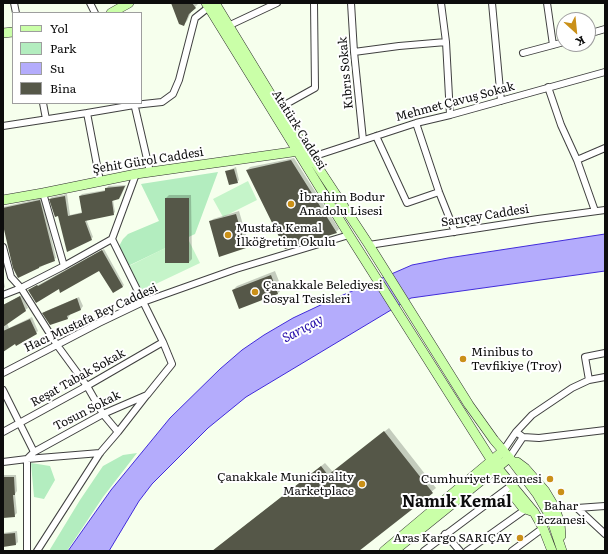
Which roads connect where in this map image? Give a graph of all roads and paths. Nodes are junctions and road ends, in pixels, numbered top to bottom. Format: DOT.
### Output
graph roads {
  1 [pos="90,3"];
  2 [pos="129,3"];
  3 [pos="277,3"];
  4 [pos="314,3"];
  5 [pos="351,3"];
  6 [pos="441,3"];
  7 [pos="492,3"];
  8 [pos="547,3"];
  9 [pos="210,4"];
  10 [pos="119,6"];
  11 [pos="94,12"];
  12 [pos="228,26"];
  13 [pos="446,42"];
  14 [pos="556,44"];
  15 [pos="553,45"];
  16 [pos="354,52"];
  17 [pos="523,53"];
  18 [pos="605,72"];
  19 [pos="548,87"];
  20 [pos="501,101"];
  21 [pos="142,103"];
  22 [pos="43,104"];
  23 [pos="134,104"];
  24 [pos="279,108"];
  25 [pos="87,113"];
  26 [pos="450,115"];
  27 [pos="46,119"];
  28 [pos="416,122"];
  29 [pos="3,126"];
  30 [pos="376,136"];
  31 [pos="363,140"];
  32 [pos="605,148"];
  33 [pos="299,151"];
  34 [pos="312,156"];
  35 [pos="577,160"];
  36 [pos="150,172"];
  37 [pos="136,174"];
  38 [pos="100,181"];
  39 [pos="439,192"];
  40 [pos="43,193"];
  41 [pos="3,200"];
  42 [pos="605,210"];
  43 [pos="595,211"];
  44 [pos="455,232"];
  45 [pos="349,235"];
  46 [pos="112,239"];
  47 [pos="369,245"];
  48 [pos="3,247"];
  49 [pos="64,266"];
  50 [pos="22,288"];
  51 [pos="3,295"];
  52 [pos="143,302"];
  53 [pos="163,342"];
  54 [pos="56,345"];
  55 [pos="605,353"];
  56 [pos="3,373"];
  57 [pos="605,378"];
  58 [pos="590,380"];
  59 [pos="86,386"];
  60 [pos="3,390"];
  61 [pos="147,395"];
  62 [pos="103,414"];
  63 [pos="21,423"];
  64 [pos="605,430"];
  65 [pos="3,432"];
  66 [pos="118,432"];
  67 [pos="516,432"];
  68 [pos="523,437"];
  69 [pos="503,450"];
  70 [pos="34,452"];
  71 [pos="100,453"];
  72 [pos="28,459"];
  73 [pos="511,459"];
  74 [pos="3,462"];
  75 [pos="495,464"];
  76 [pos="505,477"];
  77 [pos="508,488"];
  78 [pos="605,506"];
  79 [pos="527,511"];
  80 [pos="543,528"];
  81 [pos="445,534"];
  82 [pos="605,534"];
  83 [pos="398,548"];
  84 [pos="562,550"];
  85 [pos="27,551"];
  86 [pos="36,551"];
  87 [pos="384,551"];
  88 [pos="424,551"];
  89 [pos="460,551"];
  90 [pos="467,551"];
  91 [pos="512,551"];
  92 [pos="552,551"];
  1 -- 11 [label="street"];
  2 -- 10 [label="main road"];
  3 -- 12 [label="street"];
  4 -- 24 [label="street"];
  5 -- 16 [label="street, Kıbrıs Sokak"];
  6 -- 13 [label="street"];
  7 -- 20 [label="street"];
  8 -- 15 [label="street"];
  9 -- 12 [label="main road, Atatürk Caddesi"];
  9 -- 21 [label="street"];
  9 -- 33 [label="main road, Atatürk Caddesi"];
  12 -- 24 [label="main road, Atatürk Caddesi"];
  13 -- 16 [label="street"];
  13 -- 26 [label="street"];
  14 -- 15 [label="street"];
  15 -- 17 [label="street"];
  16 -- 31 [label="street, Kıbrıs Sokak"];
  18 -- 19 [label="street, Mehmet Çavuş Sokak"];
  19 -- 20 [label="street, Mehmet Çavuş Sokak"];
  19 -- 35 [label="street"];
  20 -- 26 [label="street, Mehmet Çavuş Sokak"];
  22 -- 27 [label="street"];
  23 -- 25 [label="street"];
  23 -- 36 [label="street"];
  24 -- 34 [label="main road, Atatürk Caddesi"];
  25 -- 27 [label="street"];
  25 -- 38 [label="street"];
  26 -- 28 [label="street, Mehmet Çavuş Sokak"];
  27 -- 29 [label="street"];
  28 -- 30 [label="street, Mehmet Çavuş Sokak"];
  28 -- 39 [label="street"];
  30 -- 31 [label="street, Mehmet Çavuş Sokak"];
  30 -- 39 [label="street"];
  31 -- 34 [label="street, Mehmet Çavuş Sokak"];
  32 -- 35 [label="street"];
  33 -- 34 [label="street"];
  33 -- 36 [label="main road, Şehit Gürol Caddesi"];
  33 -- 45 [label="main road, Atatürk Caddesi"];
  34 -- 47 [label="main road, Atatürk Caddesi"];
  35 -- 43 [label="street"];
  36 -- 37 [label="main road, Şehit Gürol Caddesi"];
  37 -- 38 [label="main road, Şehit Gürol Caddesi"];
  37 -- 46 [label="street"];
  38 -- 40 [label="main road, Şehit Gürol Caddesi"];
  39 -- 44 [label="street"];
  40 -- 41 [label="main road, Şehit Gürol Caddesi"];
  40 -- 49 [label="street"];
  42 -- 43 [label="street, Sarıçay Caddesi"];
  43 -- 44 [label="street, Sarıçay Caddesi"];
  44 -- 47 [label="street, Sarıçay Caddesi"];
  45 -- 52 [label="street, Hacı Mustafa Bey Caddesi"];
  45 -- 75 [label="main road, Atatürk Caddesi"];
  46 -- 49 [label="street"];
  46 -- 52 [label="street"];
  47 -- 69 [label="main road, Atatürk Caddesi"];
  48 -- 50 [label="street"];
  49 -- 50 [label="street"];
  50 -- 51 [label="street"];
  50 -- 54 [label="street"];
  52 -- 53 [label="street"];
  52 -- 54 [label="street, Hacı Mustafa Bey Caddesi"];
  53 -- 59 [label="street, Reşat Tabak Sokak"];
  53 -- 61 [label="street, Tosun Sokak"];
  54 -- 56 [label="street, Hacı Mustafa Bey Caddesi"];
  54 -- 59 [label="street"];
  55 -- 58 [label="street"];
  57 -- 58 [label="street"];
  58 -- 67 [label="street"];
  59 -- 62 [label="street"];
  59 -- 63 [label="street, Reşat Tabak Sokak"];
  60 -- 63 [label="street"];
  61 -- 62 [label="street, Tosun Sokak"];
  61 -- 66 [label="street"];
  62 -- 66 [label="street"];
  62 -- 70 [label="street, Tosun Sokak"];
  63 -- 65 [label="street, Reşat Tabak Sokak"];
  63 -- 70 [label="street"];
  64 -- 68 [label="street"];
  66 -- 71 [label="street"];
  67 -- 68 [label="street"];
  67 -- 69 [label="street"];
  68 -- 73 [label="street"];
  69 -- 73 [label="main road"];
  69 -- 75 [label="main road"];
  70 -- 72 [label="street, Tosun Sokak"];
  71 -- 72 [label="street"];
  71 -- 86 [label="street"];
  72 -- 74 [label="street"];
  72 -- 85 [label="street"];
  73 -- 75 [label="main road"];
  73 -- 84 [label="main road"];
  75 -- 76 [label="main road, Atatürk Caddesi"];
  75 -- 83 [label="main road"];
  76 -- 77 [label="main road"];
  76 -- 79 [label="main road, Atatürk Caddesi"];
  77 -- 79 [label="main road"];
  77 -- 81 [label="street"];
  78 -- 82 [label="street"];
  79 -- 80 [label="main road"];
  79 -- 90 [label="street"];
  80 -- 91 [label="street"];
  80 -- 92 [label="main road"];
  81 -- 88 [label="street"];
  81 -- 89 [label="street"];
  83 -- 87 [label="main road"];
}
